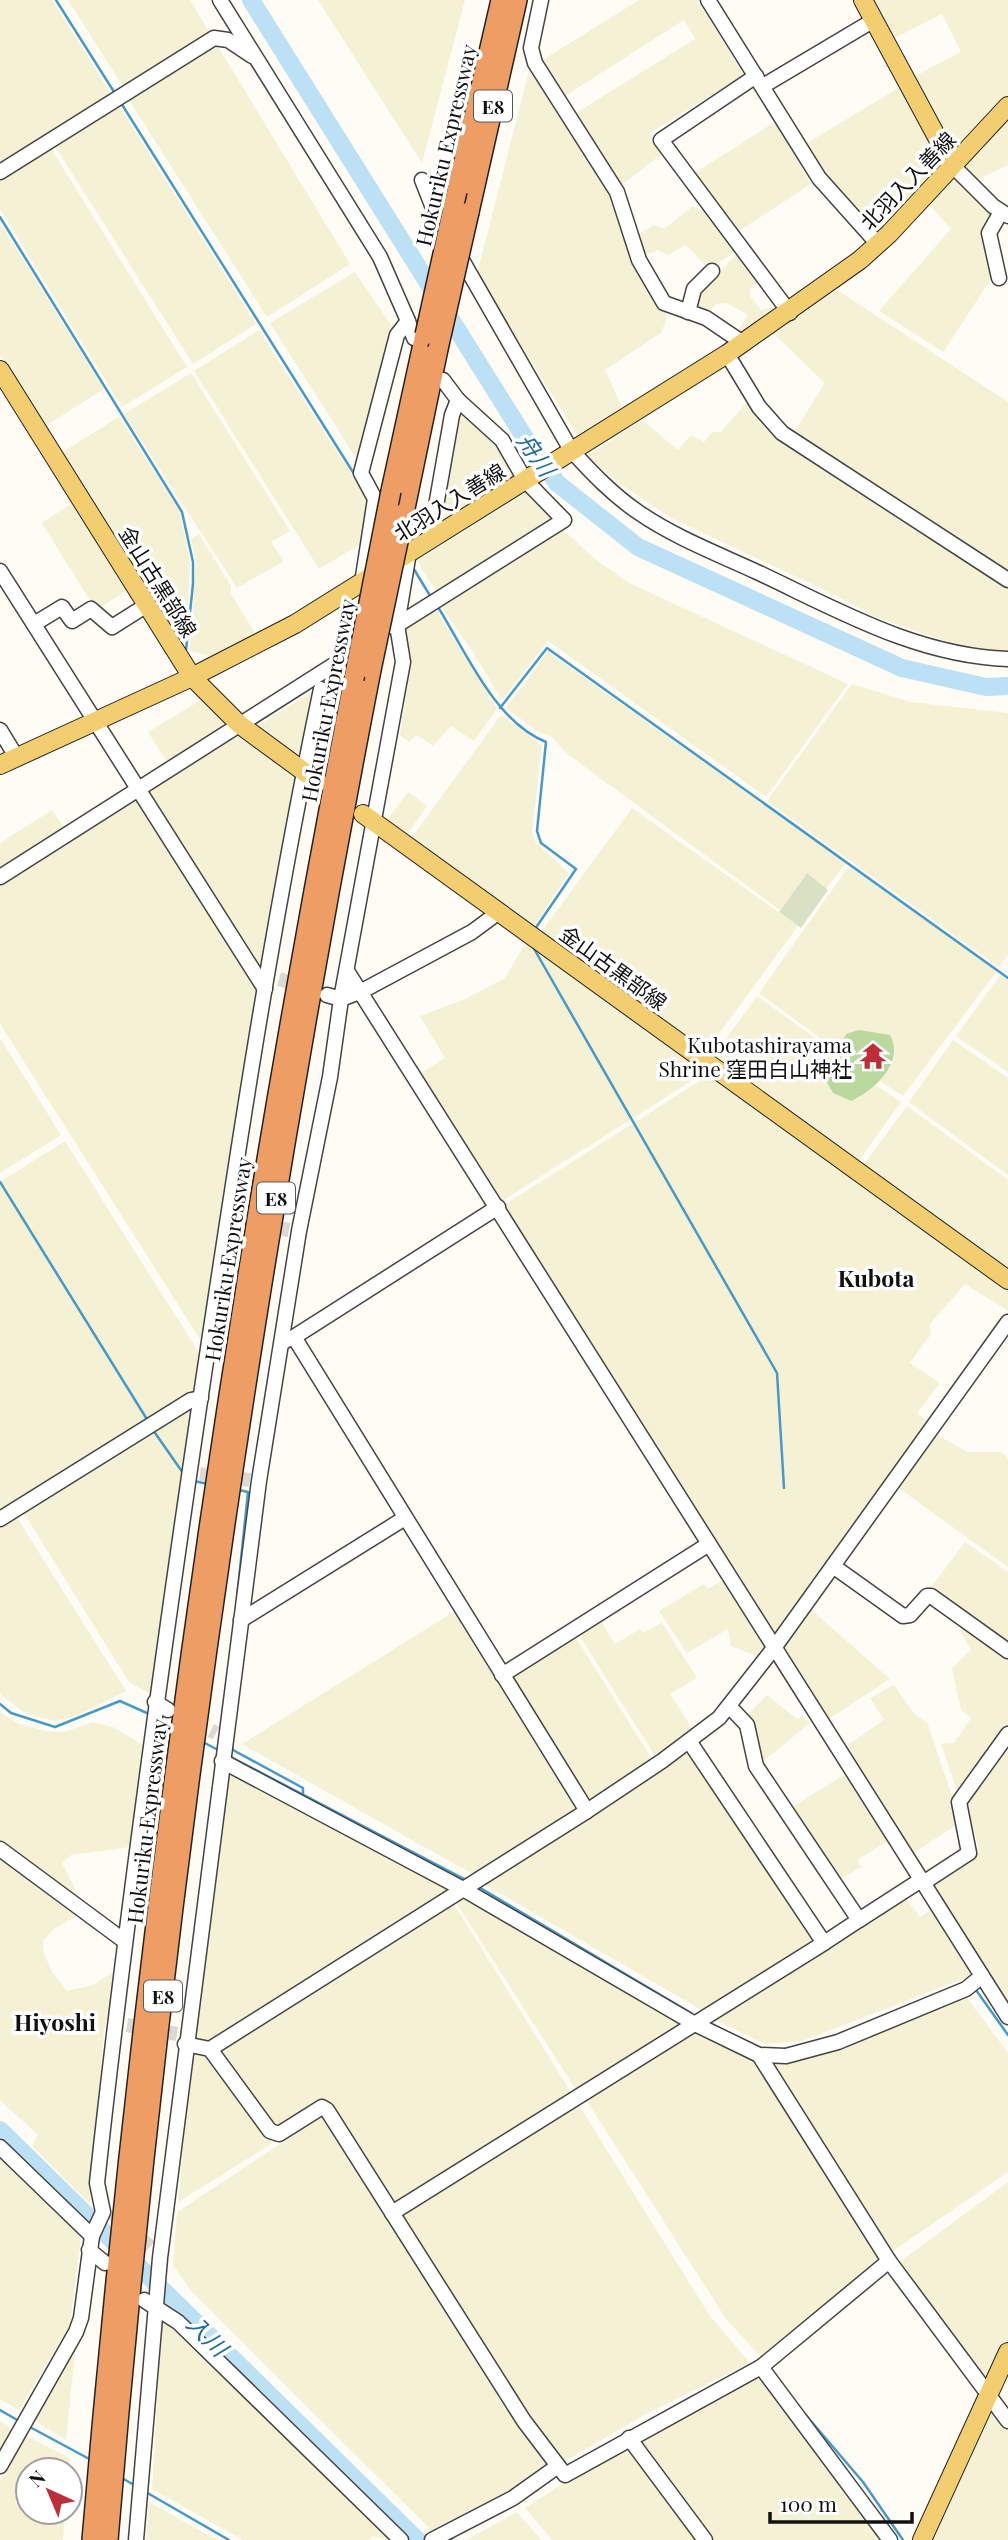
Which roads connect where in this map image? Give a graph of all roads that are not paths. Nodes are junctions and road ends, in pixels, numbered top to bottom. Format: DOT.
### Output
graph roads {
  1 [pos="220,0"];
  2 [pos="501,0"];
  3 [pos="517,0"];
  4 [pos="541,0"];
  5 [pos="708,0"];
  6 [pos="863,0"];
  7 [pos="874,20"];
  8 [pos="255,56"];
  9 [pos="759,81"];
  10 [pos="1008,106"];
  11 [pos="952,165"];
  12 [pos="0,172"];
  13 [pos="422,180"];
  14 [pos="1005,214"];
  15 [pos="878,244"];
  16 [pos="712,271"];
  17 [pos="999,278"];
  18 [pos="688,312"];
  19 [pos="790,313"];
  20 [pos="408,321"];
  21 [pos="426,340"];
  22 [pos="743,343"];
  23 [pos="727,354"];
  24 [pos="0,370"];
  25 [pos="443,380"];
  26 [pos="458,400"];
  27 [pos="571,450"];
  28 [pos="528,478"];
  29 [pos="430,540"];
  30 [pos="409,552"];
  31 [pos="0,571"];
  32 [pos="1008,580"];
  33 [pos="362,583"];
  34 [pos="147,605"];
  35 [pos="34,624"];
  36 [pos="397,625"];
  37 [pos="1008,659"];
  38 [pos="363,675"];
  39 [pos="192,677"];
  40 [pos="321,689"];
  41 [pos="95,722"];
  42 [pos="239,724"];
  43 [pos="0,730"];
  44 [pos="17,758"];
  45 [pos="0,765"];
  46 [pos="311,777"];
  47 [pos="137,790"];
  48 [pos="369,818"];
  49 [pos="0,877"];
  50 [pos="499,912"];
  51 [pos="347,971"];
  52 [pos="270,982"];
  53 [pos="362,992"];
  54 [pos="334,997"];
  55 [pos="498,1207"];
  56 [pos="1008,1280"];
  57 [pos="1008,1322"];
  58 [pos="289,1340"];
  59 [pos="201,1398"];
  60 [pos="405,1518"];
  61 [pos="0,1519"];
  62 [pos="709,1544"];
  63 [pos="833,1566"];
  64 [pos="241,1620"];
  65 [pos="774,1648"];
  66 [pos="1008,1651"];
  67 [pos="502,1675"];
  68 [pos="155,1702"];
  69 [pos="730,1707"];
  70 [pos="182,1720"];
  71 [pos="1008,1734"];
  72 [pos="689,1741"];
  73 [pos="222,1761"];
  74 [pos="587,1811"];
  75 [pos="0,1849"];
  76 [pos="922,1882"];
  77 [pos="463,1889"];
  78 [pos="859,1920"];
  79 [pos="123,1940"];
  80 [pos="824,1943"];
  81 [pos="982,1976"];
  82 [pos="1008,2017"];
  83 [pos="695,2024"];
  84 [pos="183,2038"];
  85 [pos="210,2049"];
  86 [pos="759,2054"];
  87 [pos="0,2147"];
  88 [pos="392,2213"];
  89 [pos="134,2237"];
  90 [pos="90,2243"];
  91 [pos="889,2261"];
  92 [pos="111,2267"];
  93 [pos="152,2302"];
  94 [pos="1008,2352"];
  95 [pos="761,2367"];
  96 [pos="989,2395"];
  97 [pos="1008,2421"];
  98 [pos="629,2438"];
  99 [pos="0,2466"];
  100 [pos="558,2466"];
  101 [pos="92,2540"];
  102 [pos="108,2540"];
  103 [pos="136,2540"];
  104 [pos="401,2540"];
  105 [pos="432,2540"];
  106 [pos="705,2540"];
  107 [pos="890,2540"];
  108 [pos="922,2540"];
  1 -- 8 [label="street"];
  2 -- 21 [label="highway, Hokuriku Expressway / E8, bridge"];
  3 -- 21 [label="highway, Hokuriku Expressway / E8, bridge"];
  4 -- 18 [label="street"];
  5 -- 9 [label="street"];
  6 -- 7 [label="main road"];
  7 -- 9 [label="street"];
  7 -- 11 [label="main road"];
  8 -- 12 [label="street"];
  8 -- 20 [label="street"];
  9 -- 15 [label="street"];
  9 -- 19 [label="street"];
  10 -- 11 [label="main road, 北羽入入善線"];
  11 -- 14 [label="street"];
  11 -- 15 [label="main road, 北羽入入善線"];
  13 -- 27 [label="street"];
  14 -- 17 [label="street"];
  15 -- 19 [label="main road, 北羽入入善線"];
  16 -- 18 [label="street"];
  18 -- 22 [label="street"];
  19 -- 22 [label="main road, 北羽入入善線"];
  20 -- 21 [label="street"];
  20 -- 33 [label="street"];
  21 -- 38 [label="highway, Hokuriku Expressway / E8, bridge"];
  21 -- 38 [label="highway, Hokuriku Expressway / E8, bridge"];
  22 -- 23 [label="main road, 北羽入入善線"];
  23 -- 27 [label="main road, 北羽入入善線"];
  23 -- 32 [label="street"];
  24 -- 34 [label="main road, 金山古黒部線"];
  25 -- 26 [label="street"];
  26 -- 28 [label="street"];
  26 -- 29 [label="street"];
  27 -- 28 [label="main road, 北羽入入善線"];
  27 -- 37 [label="street"];
  28 -- 29 [label="main road, 北羽入入善線"];
  28 -- 36 [label="street"];
  29 -- 30 [label="main road, 北羽入入善線"];
  30 -- 33 [label="main road, 北羽入入善線"];
  30 -- 36 [label="street"];
  31 -- 35 [label="street"];
  33 -- 39 [label="main road, 北羽入入善線"];
  34 -- 35 [label="street"];
  34 -- 39 [label="main road, 金山古黒部線"];
  35 -- 41 [label="street"];
  36 -- 42 [label="street"];
  36 -- 48 [label="street"];
  38 -- 70 [label="highway, Hokuriku Expressway / E8"];
  39 -- 41 [label="main road, 北羽入入善線"];
  39 -- 42 [label="main road, 金山古黒部線"];
  40 -- 46 [label="street"];
  41 -- 44 [label="main road, 北羽入入善線"];
  41 -- 47 [label="street"];
  42 -- 46 [label="main road, 金山古黒部線"];
  42 -- 47 [label="street"];
  43 -- 44 [label="street"];
  44 -- 45 [label="main road, 北羽入入善線"];
  46 -- 52 [label="street"];
  47 -- 49 [label="street"];
  47 -- 52 [label="street"];
  48 -- 50 [label="main road, 金山古黒部線"];
  48 -- 51 [label="street"];
  50 -- 53 [label="street"];
  50 -- 56 [label="main road, 金山古黒部線"];
  51 -- 53 [label="street"];
  51 -- 54 [label="street"];
  52 -- 59 [label="street"];
  53 -- 54 [label="street"];
  53 -- 55 [label="street"];
  54 -- 58 [label="street"];
  55 -- 58 [label="street"];
  55 -- 62 [label="street"];
  57 -- 63 [label="street"];
  58 -- 60 [label="street"];
  58 -- 64 [label="street"];
  59 -- 61 [label="street"];
  59 -- 68 [label="street"];
  60 -- 64 [label="street"];
  60 -- 67 [label="street"];
  62 -- 65 [label="street"];
  62 -- 67 [label="street"];
  63 -- 65 [label="street"];
  63 -- 66 [label="street"];
  64 -- 73 [label="street"];
  65 -- 69 [label="street"];
  65 -- 76 [label="street"];
  67 -- 74 [label="street"];
  68 -- 70 [label="street"];
  68 -- 79 [label="street"];
  69 -- 72 [label="street"];
  69 -- 78 [label="street"];
  70 -- 89 [label="highway, Hokuriku Expressway / E8"];
  71 -- 76 [label="street"];
  72 -- 74 [label="street"];
  72 -- 80 [label="street"];
  73 -- 77 [label="street"];
  73 -- 84 [label="street"];
  74 -- 77 [label="street"];
  75 -- 79 [label="street"];
  76 -- 78 [label="street"];
  76 -- 81 [label="street"];
  77 -- 83 [label="street"];
  77 -- 85 [label="street"];
  78 -- 80 [label="street"];
  79 -- 89 [label="street"];
  80 -- 83 [label="street"];
  81 -- 82 [label="street"];
  81 -- 86 [label="street"];
  83 -- 86 [label="street"];
  83 -- 88 [label="street"];
  84 -- 85 [label="street"];
  84 -- 89 [label="street"];
  85 -- 88 [label="street"];
  86 -- 91 [label="street"];
  87 -- 90 [label="street"];
  88 -- 100 [label="street"];
  89 -- 90 [label="street"];
  89 -- 92 [label="highway, Hokuriku Expressway / E8"];
  89 -- 93 [label="street"];
  89 -- 102 [label="highway, Hokuriku Expressway / E8"];
  90 -- 92 [label="street"];
  90 -- 99 [label="street"];
  91 -- 95 [label="street"];
  91 -- 96 [label="street"];
  92 -- 101 [label="highway, Hokuriku Expressway / E8"];
  93 -- 103 [label="street"];
  93 -- 104 [label="street"];
  94 -- 96 [label="main road"];
  95 -- 98 [label="street"];
  95 -- 107 [label="street"];
  96 -- 97 [label="street"];
  96 -- 108 [label="main road"];
  98 -- 100 [label="street"];
  98 -- 106 [label="street"];
  100 -- 105 [label="street"];
}
